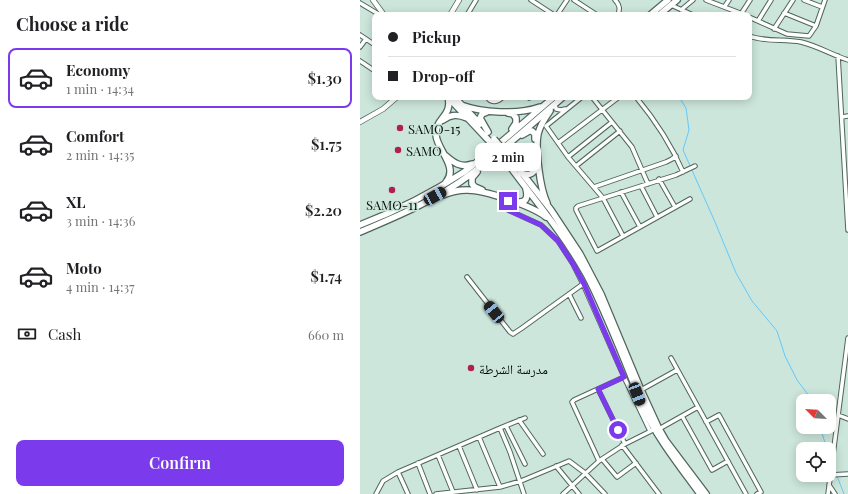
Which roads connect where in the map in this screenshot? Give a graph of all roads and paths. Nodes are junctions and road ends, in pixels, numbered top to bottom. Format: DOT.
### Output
graph roads {
  1 [pos="373,0"];
  2 [pos="459,0"];
  3 [pos="476,0"];
  4 [pos="531,0"];
  5 [pos="567,0"];
  6 [pos="574,0"];
  7 [pos="616,0"];
  8 [pos="621,0"];
  9 [pos="678,0"];
  10 [pos="692,0"];
  11 [pos="706,0"];
  12 [pos="729,0"];
  13 [pos="750,0"];
  14 [pos="771,0"];
  15 [pos="793,0"];
  16 [pos="804,0"];
  17 [pos="825,0"];
  18 [pos="670,3"];
  19 [pos="360,4"];
  20 [pos="725,6"];
  21 [pos="822,7"];
  22 [pos="375,12"];
  23 [pos="382,12"];
  24 [pos="452,12"];
  25 [pos="469,12"];
  26 [pos="549,12"];
  27 [pos="559,12"];
  28 [pos="592,12"];
  29 [pos="618,12"];
  30 [pos="655,12"];
  31 [pos="662,12"];
  32 [pos="682,12"];
  33 [pos="738,12"];
  34 [pos="744,12"];
  35 [pos="784,13"];
  36 [pos="752,18"];
  37 [pos="758,21"];
  38 [pos="816,26"];
  39 [pos="774,29"];
  40 [pos="360,35"];
  41 [pos="752,37"];
  42 [pos="366,39"];
  43 [pos="372,43"];
  44 [pos="360,47"];
  45 [pos="838,56"];
  46 [pos="848,60"];
  47 [pos="360,61"];
  48 [pos="372,69"];
  49 [pos="394,100"];
  50 [pos="448,100"];
  51 [pos="451,100"];
  52 [pos="457,100"];
  53 [pos="489,100"];
  54 [pos="500,100"];
  55 [pos="550,100"];
  56 [pos="560,100"];
  57 [pos="578,100"];
  58 [pos="594,100"];
  59 [pos="615,100"];
  60 [pos="638,100"];
  61 [pos="556,103"];
  62 [pos="461,105"];
  63 [pos="544,105"];
  64 [pos="568,108"];
  65 [pos="602,109"];
  66 [pos="848,116"];
  67 [pos="842,117"];
  68 [pos="469,118"];
  69 [pos="360,122"];
  70 [pos="612,122"];
  71 [pos="439,124"];
  72 [pos="620,131"];
  73 [pos="488,132"];
  74 [pos="493,141"];
  75 [pos="505,142"];
  76 [pos="558,143"];
  77 [pos="444,154"];
  78 [pos="505,155"];
  79 [pos="676,156"];
  80 [pos="568,157"];
  81 [pos="476,162"];
  82 [pos="486,162"];
  83 [pos="576,166"];
  84 [pos="695,166"];
  85 [pos="643,171"];
  86 [pos="847,171"];
  87 [pos="520,172"];
  88 [pos="683,172"];
  89 [pos="659,179"];
  90 [pos="648,184"];
  91 [pos="443,185"];
  92 [pos="641,186"];
  93 [pos="594,187"];
  94 [pos="526,189"];
  95 [pos="621,192"];
  96 [pos="603,198"];
  97 [pos="690,199"];
  98 [pos="427,201"];
  99 [pos="508,201"];
  100 [pos="675,207"];
  101 [pos="551,210"];
  102 [pos="657,217"];
  103 [pos="554,224"];
  104 [pos="360,225"];
  105 [pos="640,227"];
  106 [pos="848,230"];
  107 [pos="360,232"];
  108 [pos="623,236"];
  109 [pos="467,277"];
  110 [pos="584,284"];
  111 [pos="570,294"];
  112 [pos="581,318"];
  113 [pos="848,338"];
  114 [pos="672,358"];
  115 [pos="678,370"];
  116 [pos="624,377"];
  117 [pos="598,389"];
  118 [pos="641,390"];
  119 [pos="698,407"];
  120 [pos="838,415"];
  121 [pos="682,416"];
  122 [pos="525,418"];
  123 [pos="519,420"];
  124 [pos="848,420"];
  125 [pos="706,422"];
  126 [pos="506,426"];
  127 [pos="500,428"];
  128 [pos="655,429"];
  129 [pos="479,437"];
  130 [pos="834,442"];
  131 [pos="624,444"];
  132 [pos="459,446"];
  133 [pos="543,454"];
  134 [pos="438,455"];
  135 [pos="600,460"];
  136 [pos="728,461"];
  137 [pos="418,463"];
  138 [pos="636,463"];
  139 [pos="525,464"];
  140 [pos="556,466"];
  141 [pos="398,472"];
  142 [pos="585,473"];
  143 [pos="848,474"];
  144 [pos="836,475"];
  145 [pos="521,482"];
  146 [pos="829,484"];
  147 [pos="572,485"];
  148 [pos="500,487"];
  149 [pos="477,490"];
  150 [pos="453,492"];
  151 [pos="828,492"];
  152 [pos="376,494"];
  153 [pos="408,494"];
  154 [pos="430,494"];
  155 [pos="436,494"];
  156 [pos="524,494"];
  157 [pos="564,494"];
  158 [pos="580,494"];
  159 [pos="605,494"];
  160 [pos="659,494"];
  161 [pos="700,494"];
  162 [pos="706,494"];
  163 [pos="746,494"];
  164 [pos="757,494"];
  165 [pos="831,494"];
  166 [pos="835,494"];
  1 -- 23 [label="main road"];
  2 -- 24 [label="main road"];
  3 -- 25 [label="street"];
  4 -- 26 [label="street"];
  5 -- 27 [label="street"];
  6 -- 28 [label="street"];
  7 -- 8 [label="street"];
  7 -- 29 [label="street"];
  9 -- 18 [label="highway"];
  10 -- 32 [label="street"];
  11 -- 20 [label="street"];
  12 -- 20 [label="street"];
  13 -- 34 [label="street"];
  14 -- 37 [label="street"];
  15 -- 35 [label="street"];
  16 -- 21 [label="street"];
  17 -- 21 [label="street"];
  18 -- 30 [label="highway"];
  18 -- 31 [label="highway"];
  18 -- 32 [label="street"];
  19 -- 22 [label="street"];
  20 -- 33 [label="street"];
  21 -- 38 [label="street"];
  35 -- 38 [label="street"];
  35 -- 39 [label="street"];
  36 -- 37 [label="street"];
  37 -- 39 [label="street"];
  38 -- 39 [label="street"];
  40 -- 42 [label="street"];
  41 -- 45 [label="street"];
  42 -- 43 [label="street"];
  42 -- 44 [label="street"];
  45 -- 46 [label="street"];
  45 -- 67 [label="street"];
  47 -- 48 [label="street"];
  49 -- 69 [label="main road"];
  50 -- 71 [label="highway"];
  51 -- 68 [label="highway"];
  52 -- 62 [label="highway"];
  53 -- 54 [label="street"];
  55 -- 63 [label="highway"];
  56 -- 61 [label="highway"];
  57 -- 64 [label="street"];
  58 -- 65 [label="street"];
  59 -- 65 [label="street"];
  60 -- 79 [label="street"];
  61 -- 64 [label="street"];
  61 -- 75 [label="highway"];
  61 -- 101 [label="highway"];
  62 -- 63 [label="highway"];
  62 -- 73 [label="highway"];
  63 -- 75 [label="highway"];
  64 -- 76 [label="street"];
  65 -- 70 [label="street"];
  65 -- 76 [label="street"];
  66 -- 67 [label="street"];
  67 -- 86 [label="street"];
  68 -- 71 [label="highway"];
  68 -- 74 [label="highway"];
  70 -- 72 [label="street"];
  70 -- 80 [label="street"];
  71 -- 77 [label="highway"];
  72 -- 83 [label="street"];
  72 -- 85 [label="street"];
  73 -- 74 [label="highway"];
  73 -- 75 [label="highway"];
  74 -- 78 [label="highway, bridge"];
  75 -- 81 [label="highway"];
  75 -- 82 [label="highway"];
  75 -- 87 [label="highway"];
  76 -- 80 [label="street"];
  77 -- 81 [label="highway"];
  77 -- 91 [label="highway"];
  78 -- 87 [label="highway"];
  78 -- 94 [label="highway"];
  79 -- 85 [label="street"];
  79 -- 88 [label="street"];
  80 -- 83 [label="street"];
  81 -- 91 [label="highway"];
  82 -- 94 [label="highway"];
  82 -- 98 [label="highway"];
  83 -- 93 [label="street"];
  84 -- 88 [label="street"];
  85 -- 90 [label="street"];
  85 -- 93 [label="street"];
  86 -- 106 [label="street"];
  87 -- 101 [label="highway"];
  88 -- 89 [label="street"];
  89 -- 90 [label="street"];
  89 -- 100 [label="street"];
  90 -- 92 [label="street"];
  91 -- 104 [label="highway"];
  92 -- 95 [label="street"];
  92 -- 102 [label="street"];
  93 -- 96 [label="street"];
  94 -- 103 [label="highway"];
  95 -- 96 [label="street"];
  95 -- 105 [label="street"];
  96 -- 108 [label="street"];
  96 -- 108 [label="street"];
  97 -- 100 [label="street"];
  98 -- 99 [label="highway"];
  98 -- 107 [label="highway"];
  99 -- 103 [label="highway"];
  99 -- 110 [label="street"];
  100 -- 102 [label="street"];
  101 -- 118 [label="highway"];
  102 -- 105 [label="street"];
  103 -- 128 [label="highway"];
  105 -- 108 [label="street"];
  109 -- 111 [label="street"];
  110 -- 111 [label="street"];
  110 -- 116 [label="street"];
  111 -- 112 [label="street"];
  113 -- 120 [label="street"];
  114 -- 115 [label="street"];
  115 -- 118 [label="street"];
  115 -- 119 [label="street"];
  116 -- 117 [label="street"];
  116 -- 128 [label="street"];
  117 -- 131 [label="street"];
  117 -- 135 [label="street"];
  118 -- 128 [label="highway"];
  119 -- 121 [label="street"];
  119 -- 125 [label="street"];
  120 -- 124 [label="street"];
  120 -- 130 [label="street"];
  121 -- 128 [label="street"];
  121 -- 136 [label="street"];
  122 -- 123 [label="street"];
  123 -- 126 [label="street"];
  123 -- 133 [label="street"];
  125 -- 136 [label="street"];
  125 -- 164 [label="street"];
  126 -- 127 [label="street"];
  126 -- 139 [label="street"];
  127 -- 129 [label="street"];
  127 -- 145 [label="street"];
  128 -- 131 [label="street"];
  128 -- 161 [label="highway"];
  128 -- 162 [label="highway"];
  129 -- 132 [label="street"];
  129 -- 148 [label="street"];
  131 -- 135 [label="street"];
  131 -- 138 [label="street"];
  132 -- 134 [label="street"];
  132 -- 149 [label="street"];
  134 -- 137 [label="street"];
  134 -- 150 [label="street"];
  135 -- 138 [label="street"];
  135 -- 142 [label="street"];
  136 -- 163 [label="street"];
  137 -- 141 [label="street"];
  137 -- 154 [label="street"];
  138 -- 160 [label="street"];
  140 -- 142 [label="street"];
  140 -- 145 [label="street"];
  140 -- 147 [label="street"];
  141 -- 152 [label="street"];
  141 -- 153 [label="street"];
  142 -- 147 [label="street"];
  142 -- 159 [label="street"];
  143 -- 144 [label="street"];
  145 -- 148 [label="street"];
  145 -- 156 [label="street"];
  146 -- 151 [label="street"];
  146 -- 166 [label="street"];
  147 -- 157 [label="street"];
  147 -- 158 [label="street"];
  148 -- 149 [label="street"];
  149 -- 150 [label="street"];
  150 -- 155 [label="street"];
  151 -- 165 [label="street"];
}
